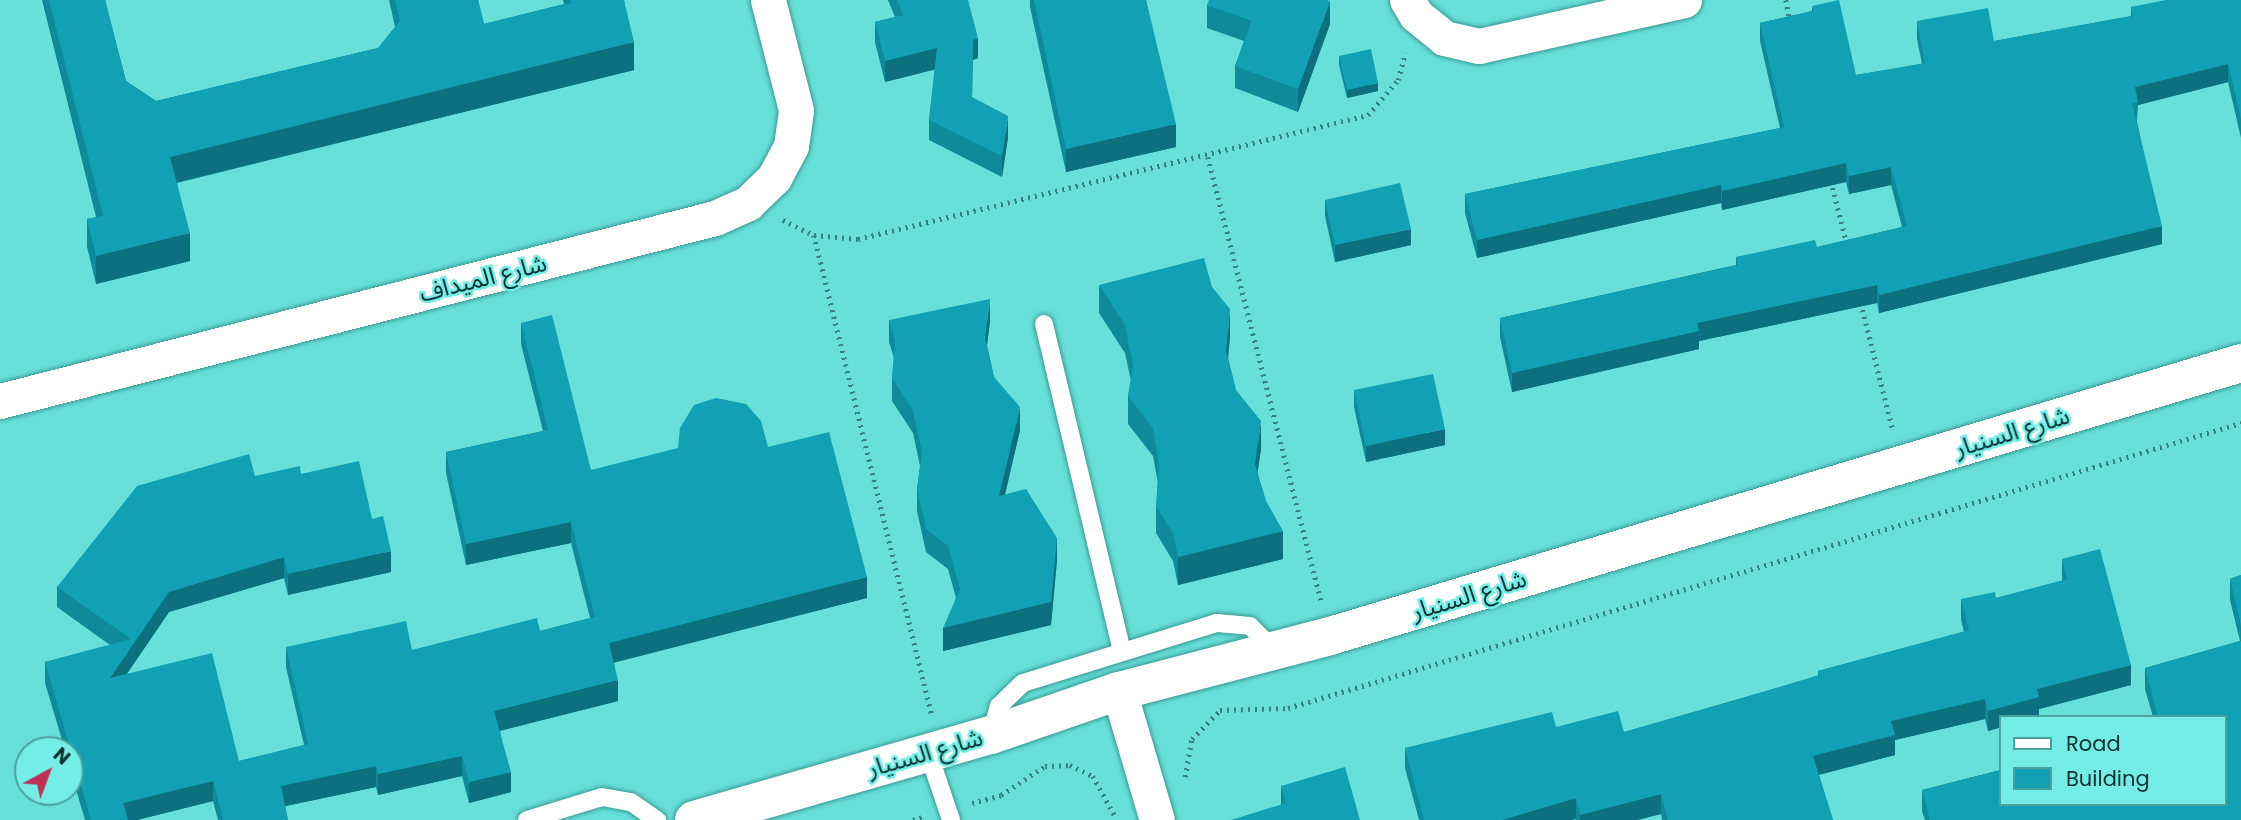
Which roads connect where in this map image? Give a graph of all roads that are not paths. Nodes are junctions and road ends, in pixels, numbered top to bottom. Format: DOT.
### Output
graph roads {
  1 [pos="768,0"];
  2 [pos="1684,0"];
  3 [pos="1411,8"];
  4 [pos="1044,324"];
  5 [pos="2241,363"];
  6 [pos="0,401"];
  7 [pos="1274,650"];
  8 [pos="1122,652"];
  9 [pos="1119,691"];
  10 [pos="991,735"];
  11 [pos="934,750"];
  12 [pos="950,815"];
  13 [pos="527,820"];
  14 [pos="657,820"];
  15 [pos="694,820"];
  16 [pos="1157,820"];
  1 -- 6 [label="street, شارع الميداف"];
  2 -- 3 [label="street"];
  4 -- 8 [label="lane"];
  5 -- 7 [label="street, شارع السنيار"];
  7 -- 8 [label="lane"];
  7 -- 9 [label="street, شارع السنيار"];
  8 -- 10 [label="lane"];
  9 -- 10 [label="street, شارع السنيار"];
  9 -- 16 [label="street"];
  10 -- 11 [label="street, شارع السنيار"];
  11 -- 12 [label="lane"];
  11 -- 15 [label="street, شارع السنيار"];
  13 -- 14 [label="lane"];
}
